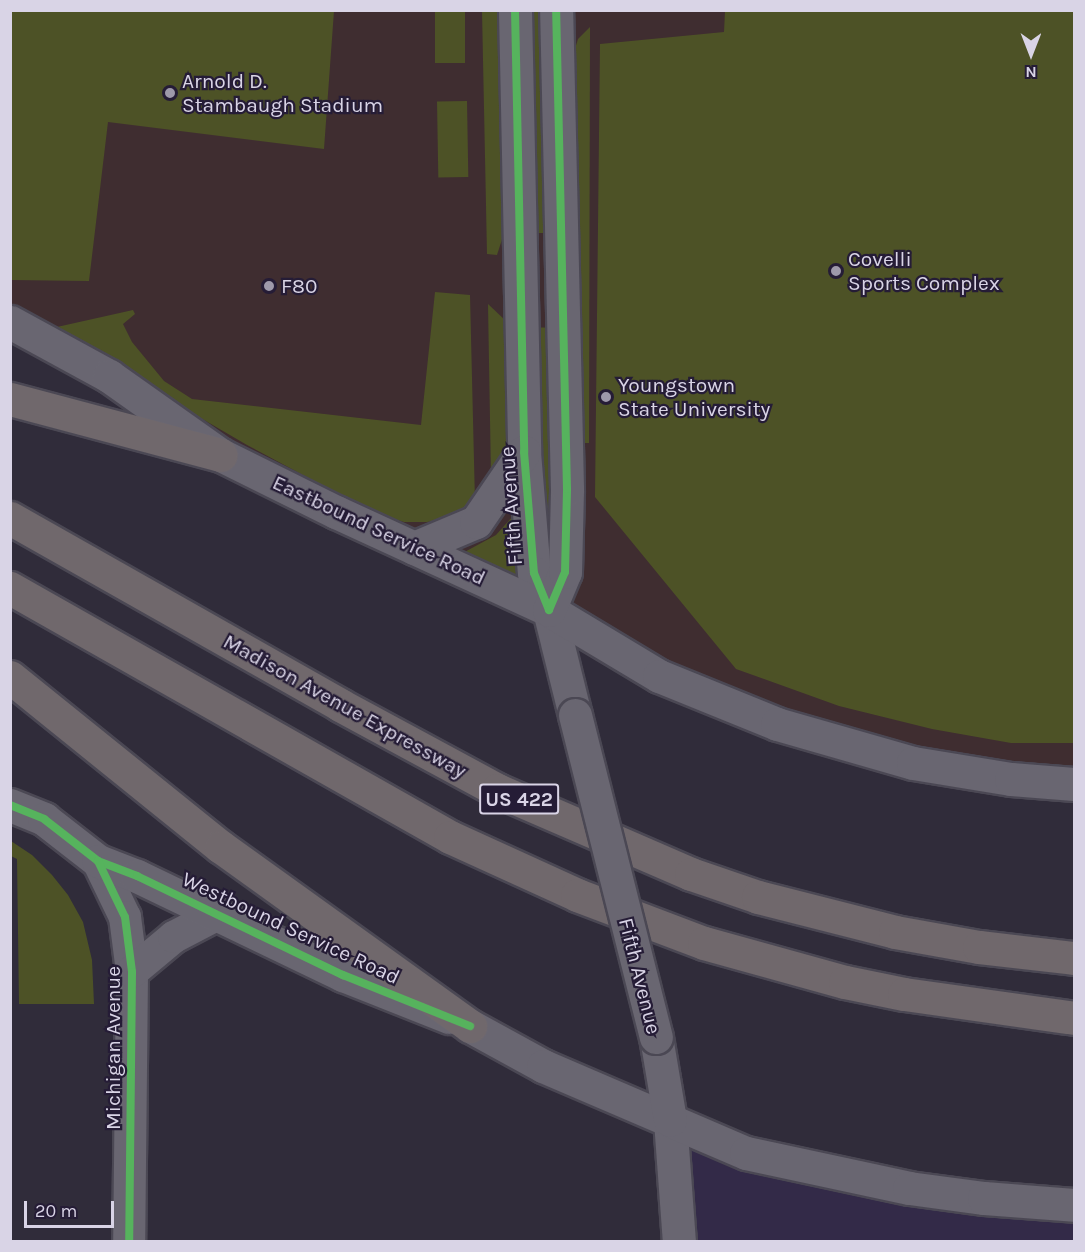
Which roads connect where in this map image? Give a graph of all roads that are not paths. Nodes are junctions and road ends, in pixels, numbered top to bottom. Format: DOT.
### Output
graph roads {
  1 [pos="515,10"];
  2 [pos="556,10"];
  3 [pos="10,322"];
  4 [pos="10,399"];
  5 [pos="524,452"];
  6 [pos="221,455"];
  7 [pos="10,518"];
  8 [pos="414,548"];
  9 [pos="10,588"];
  10 [pos="549,610"];
  11 [pos="10,677"];
  12 [pos="1074,784"];
  13 [pos="10,805"];
  14 [pos="98,861"];
  15 [pos="216,915"];
  16 [pos="1074,958"];
  17 [pos="132,972"];
  18 [pos="1074,1018"];
  19 [pos="470,1026"];
  20 [pos="670,1120"];
  21 [pos="1074,1205"];
  22 [pos="129,1242"];
  23 [pos="679,1242"];
  1 -- 5 [label="main road, Fifth Avenue"];
  2 -- 10 [label="main road"];
  3 -- 6 [label="main road, Eastbound Service Road"];
  4 -- 6 [label="highway"];
  5 -- 8 [label="main road"];
  5 -- 10 [label="main road, Fifth Avenue"];
  6 -- 8 [label="main road, Eastbound Service Road"];
  7 -- 16 [label="highway, Madison Avenue Expressway / US 422"];
  8 -- 10 [label="main road, Eastbound Service Road"];
  9 -- 18 [label="highway, US 422"];
  10 -- 12 [label="main road, Eastbound Service Road"];
  10 -- 20 [label="main road, Fifth Avenue, bridge"];
  11 -- 19 [label="highway"];
  13 -- 14 [label="main road, Westbound Service Road"];
  14 -- 15 [label="main road, Westbound Service Road"];
  14 -- 17 [label="street, Michigan Avenue"];
  15 -- 17 [label="street, Michigan Avenue"];
  15 -- 19 [label="main road, Westbound Service Road"];
  17 -- 22 [label="street, Michigan Avenue"];
  19 -- 20 [label="main road, Westbound Service Road"];
  20 -- 21 [label="main road, Westbound Service Road"];
  20 -- 23 [label="main road, Fifth Avenue"];
}
